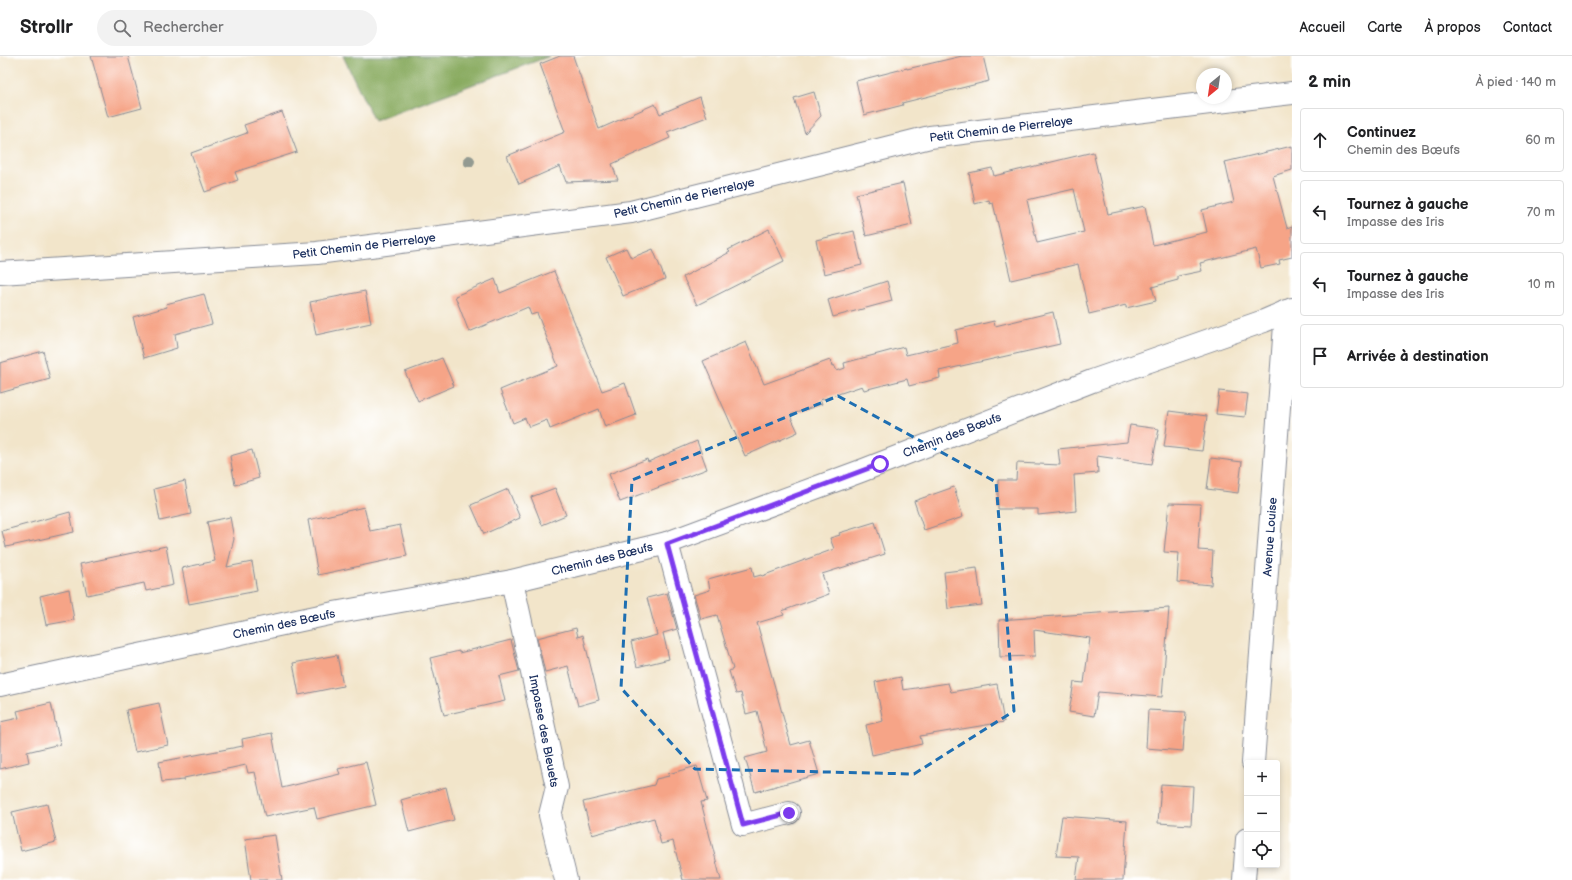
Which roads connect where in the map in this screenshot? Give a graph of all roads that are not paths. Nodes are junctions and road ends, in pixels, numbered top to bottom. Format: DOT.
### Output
graph roads {
  1 [pos="1292,93"];
  2 [pos="0,273"];
  3 [pos="1289,310"];
  4 [pos="667,544"];
  5 [pos="512,581"];
  6 [pos="0,685"];
  7 [pos="1253,760"];
  8 [pos="789,813"];
  9 [pos="1245,868"];
  10 [pos="566,880"];
  11 [pos="1244,880"];
  1 -- 2 [label="street, Petit Chemin de Pierrelaye"];
  3 -- 4 [label="street, Chemin des Bœufs"];
  3 -- 7 [label="street, Avenue Louise"];
  4 -- 5 [label="street, Chemin des Bœufs"];
  4 -- 8 [label="street"];
  5 -- 6 [label="street, Chemin des Bœufs"];
  5 -- 10 [label="street, Impasse des Bleuets"];
  9 -- 11 [label="street"];
}
